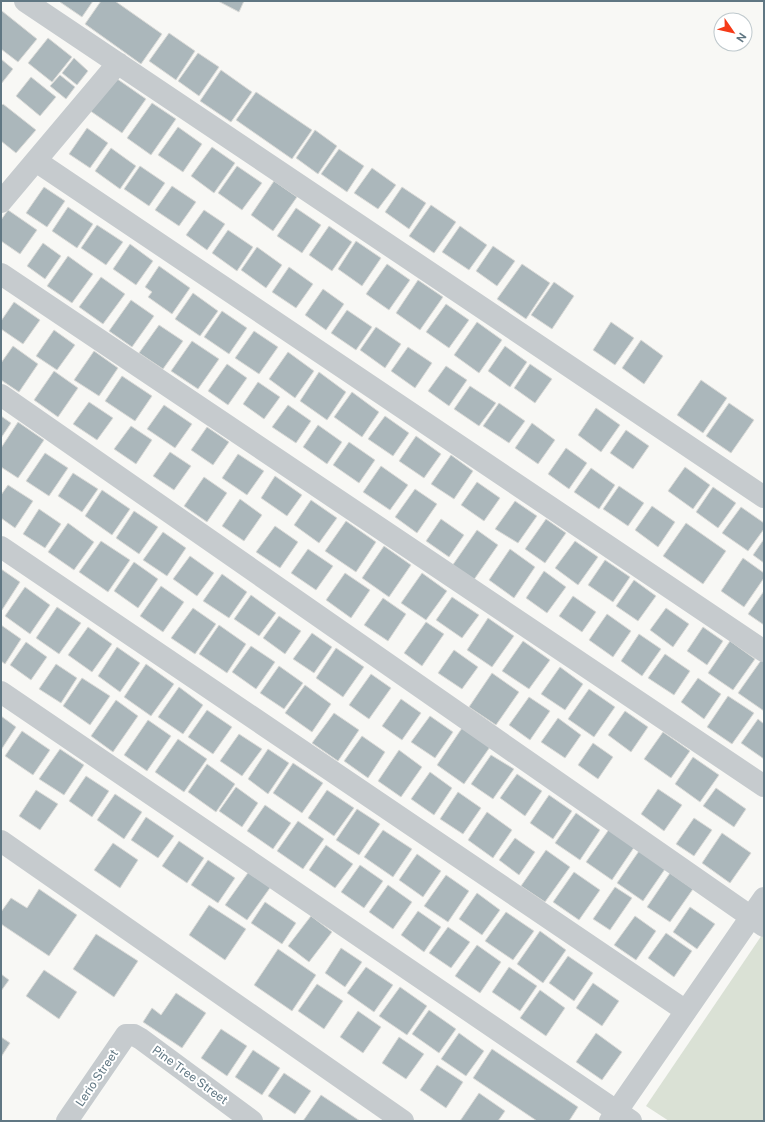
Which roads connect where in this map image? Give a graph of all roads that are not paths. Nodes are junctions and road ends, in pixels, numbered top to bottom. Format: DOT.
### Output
graph roads {
  1 [pos="25,1"];
  2 [pos="118,63"];
  3 [pos="36,161"];
  4 [pos="1,202"];
  5 [pos="1,274"];
  6 [pos="1,395"];
  7 [pos="764,497"];
  8 [pos="1,546"];
  9 [pos="764,651"];
  10 [pos="1,692"];
  11 [pos="764,786"];
  12 [pos="1,841"];
  13 [pos="764,898"];
  14 [pos="757,922"];
  15 [pos="686,1011"];
  16 [pos="126,1035"];
  17 [pos="619,1118"];
  18 [pos="246,1119"];
  19 [pos="67,1121"];
  20 [pos="403,1121"];
  1 -- 2 [label="street"];
  2 -- 3 [label="street"];
  2 -- 7 [label="street"];
  3 -- 4 [label="street"];
  3 -- 9 [label="street"];
  5 -- 11 [label="street"];
  6 -- 14 [label="street"];
  8 -- 15 [label="street"];
  10 -- 17 [label="street"];
  12 -- 20 [label="street"];
  13 -- 14 [label="street"];
  14 -- 15 [label="street"];
  15 -- 17 [label="street"];
  16 -- 18 [label="street, Pine Tree Street"];
  16 -- 19 [label="street, Lerio Street"];
}
